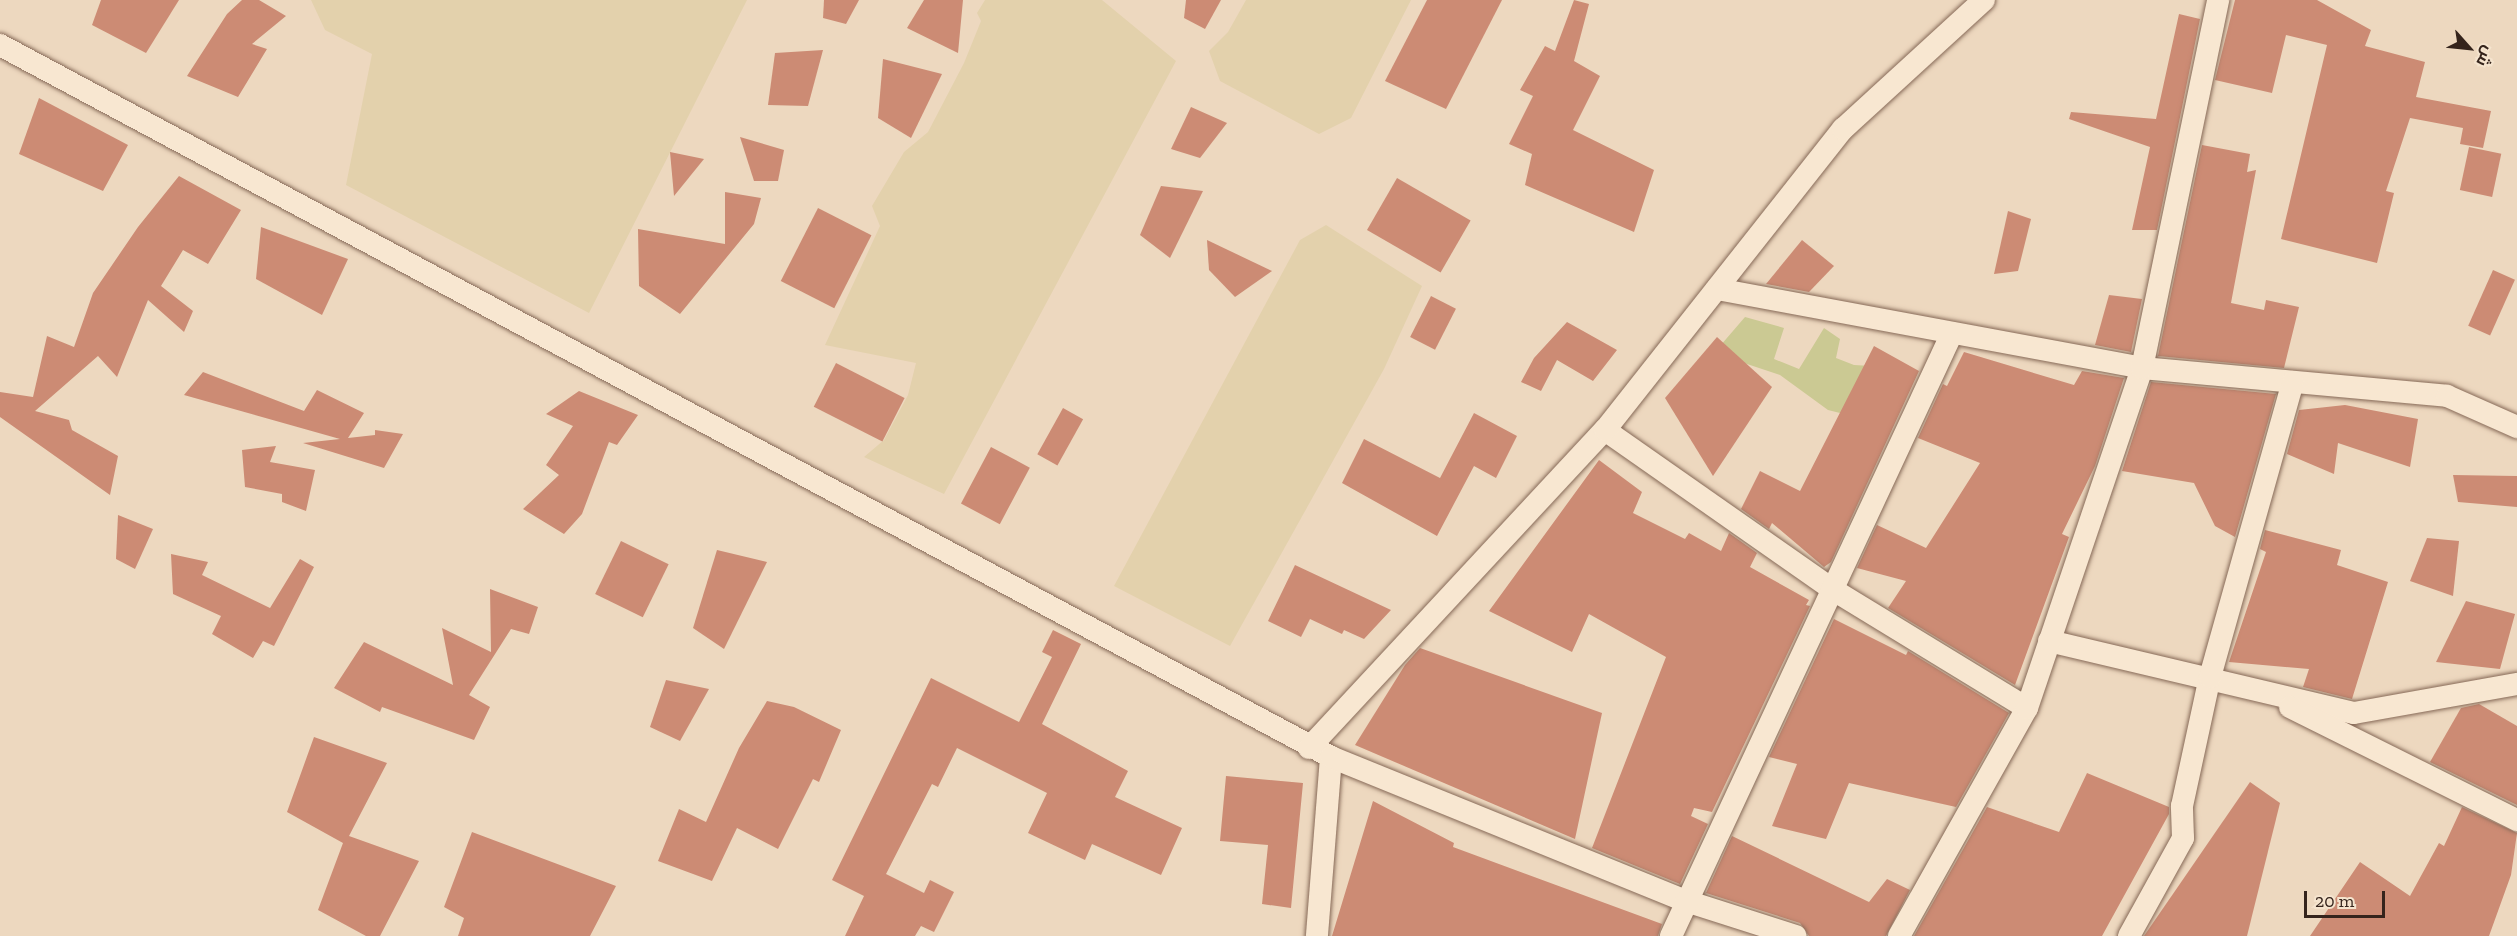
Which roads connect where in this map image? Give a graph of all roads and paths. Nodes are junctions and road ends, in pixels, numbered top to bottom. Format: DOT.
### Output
graph roads {
  1 [pos="1984,0"];
  2 [pos="2218,0"];
  3 [pos="0,45"];
  4 [pos="1717,289"];
  5 [pos="1952,333"];
  6 [pos="2142,368"];
  7 [pos="2293,382"];
  8 [pos="2517,427"];
  9 [pos="1605,430"];
  10 [pos="1832,589"];
  11 [pos="2049,641"];
  12 [pos="2210,676"];
  13 [pos="2517,684"];
  14 [pos="2260,692"];
  15 [pos="2027,708"];
  16 [pos="1309,748"];
  17 [pos="1331,757"];
  18 [pos="2517,820"];
  19 [pos="1686,901"];
  20 [pos="1317,936"];
  21 [pos="1671,936"];
  22 [pos="1796,936"];
  23 [pos="1899,936"];
  24 [pos="2129,936"];
  1 -- 4 [label="street"];
  2 -- 6 [label="street"];
  3 -- 16 [label="street"];
  4 -- 5 [label="street"];
  4 -- 9 [label="street"];
  5 -- 6 [label="street"];
  5 -- 10 [label="street"];
  6 -- 7 [label="street"];
  6 -- 11 [label="street"];
  7 -- 8 [label="street"];
  7 -- 12 [label="street"];
  9 -- 10 [label="street"];
  9 -- 16 [label="street"];
  10 -- 15 [label="street"];
  10 -- 19 [label="street"];
  11 -- 12 [label="street"];
  11 -- 15 [label="street"];
  12 -- 14 [label="street"];
  12 -- 24 [label="street"];
  13 -- 14 [label="street"];
  14 -- 18 [label="street"];
  15 -- 23 [label="street"];
  16 -- 17 [label="street"];
  17 -- 19 [label="street"];
  17 -- 20 [label="street"];
  19 -- 21 [label="street"];
  19 -- 22 [label="street"];
}
